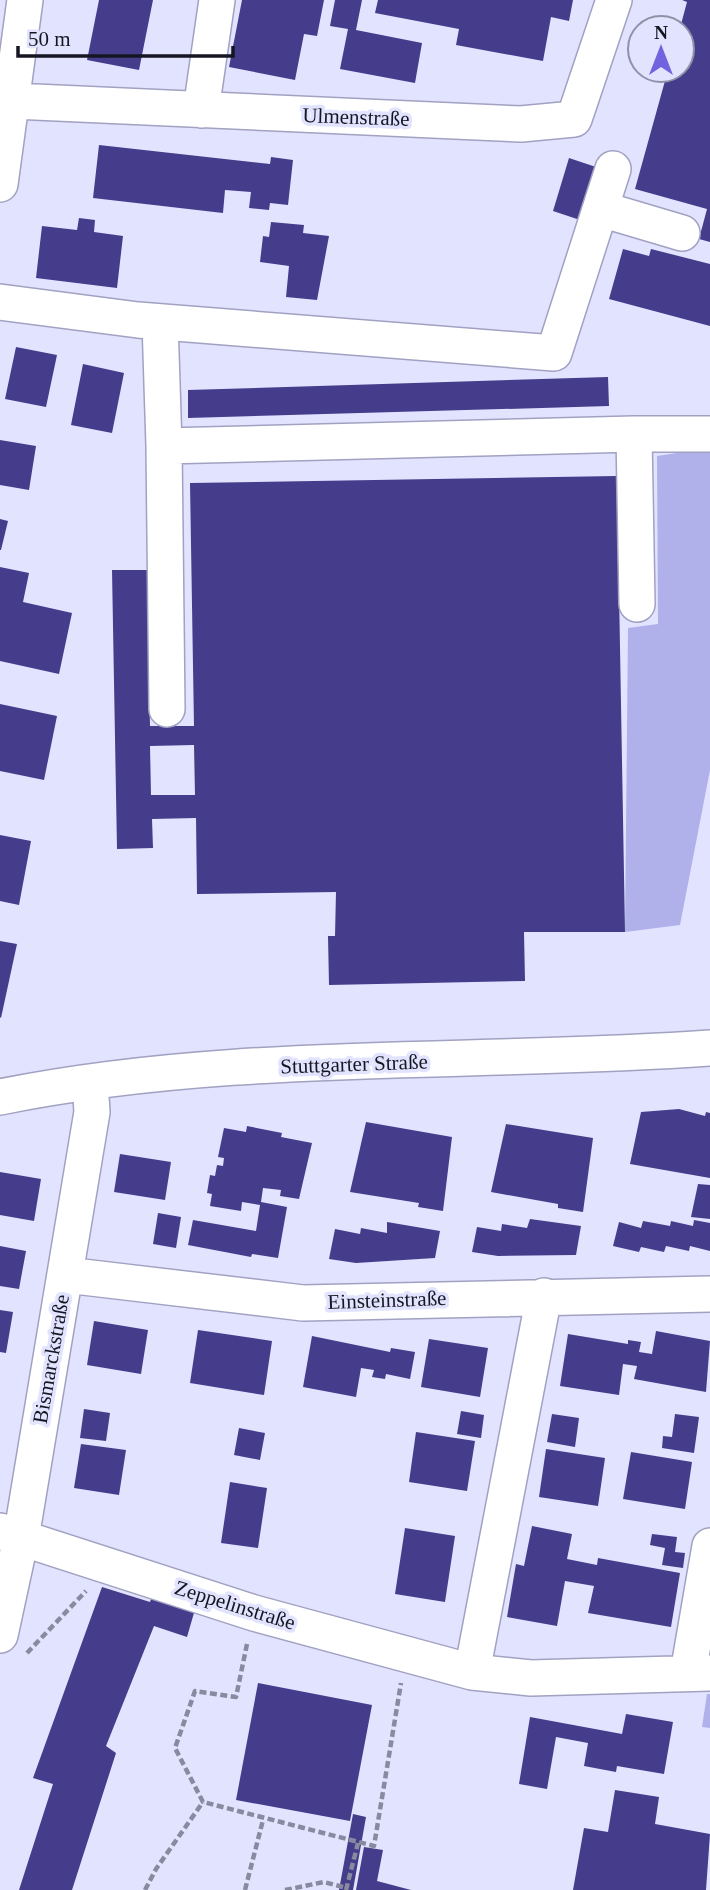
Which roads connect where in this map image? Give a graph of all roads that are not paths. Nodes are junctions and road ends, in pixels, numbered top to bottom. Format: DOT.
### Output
graph roads {
  1 [pos="25,0"];
  2 [pos="217,0"];
  3 [pos="614,0"];
  4 [pos="13,101"];
  5 [pos="201,110"];
  6 [pos="613,169"];
  7 [pos="0,184"];
  8 [pos="600,209"];
  9 [pos="682,233"];
  10 [pos="0,302"];
  11 [pos="160,322"];
  12 [pos="634,434"];
  13 [pos="710,434"];
  14 [pos="164,446"];
  15 [pos="637,604"];
  16 [pos="167,709"];
  17 [pos="710,1048"];
  18 [pos="90,1082"];
  19 [pos="0,1097"];
  20 [pos="66,1275"];
  21 [pos="710,1294"];
  22 [pos="544,1296"];
  23 [pos="10,1535"];
  24 [pos="710,1546"];
  25 [pos="10,1646"];
  26 [pos="472,1672"];
  27 [pos="699,1673"];
  1 -- 4 [label="street"];
  2 -- 5 [label="street"];
  3 -- 5 [label="street, Ulmenstraße"];
  4 -- 5 [label="street, Ulmenstraße"];
  4 -- 7 [label="street"];
  6 -- 8 [label="street"];
  8 -- 9 [label="street"];
  8 -- 11 [label="street"];
  10 -- 11 [label="street"];
  11 -- 14 [label="street"];
  12 -- 13 [label="street"];
  12 -- 14 [label="street"];
  12 -- 15 [label="street"];
  14 -- 16 [label="street"];
  17 -- 18 [label="street, Stuttgarter Straße"];
  18 -- 19 [label="street, Stuttgarter Straße"];
  18 -- 20 [label="street, Bismarckstraße"];
  20 -- 22 [label="street, Einsteinstraße"];
  20 -- 23 [label="street, Bismarckstraße"];
  21 -- 22 [label="street, Einsteinstraße"];
  22 -- 26 [label="street"];
  23 -- 25 [label="street, Bismarckstraße"];
  23 -- 26 [label="street, Zeppelinstraße"];
  24 -- 27 [label="street, Zeppelinstraße"];
  26 -- 27 [label="street, Zeppelinstraße"];
}
